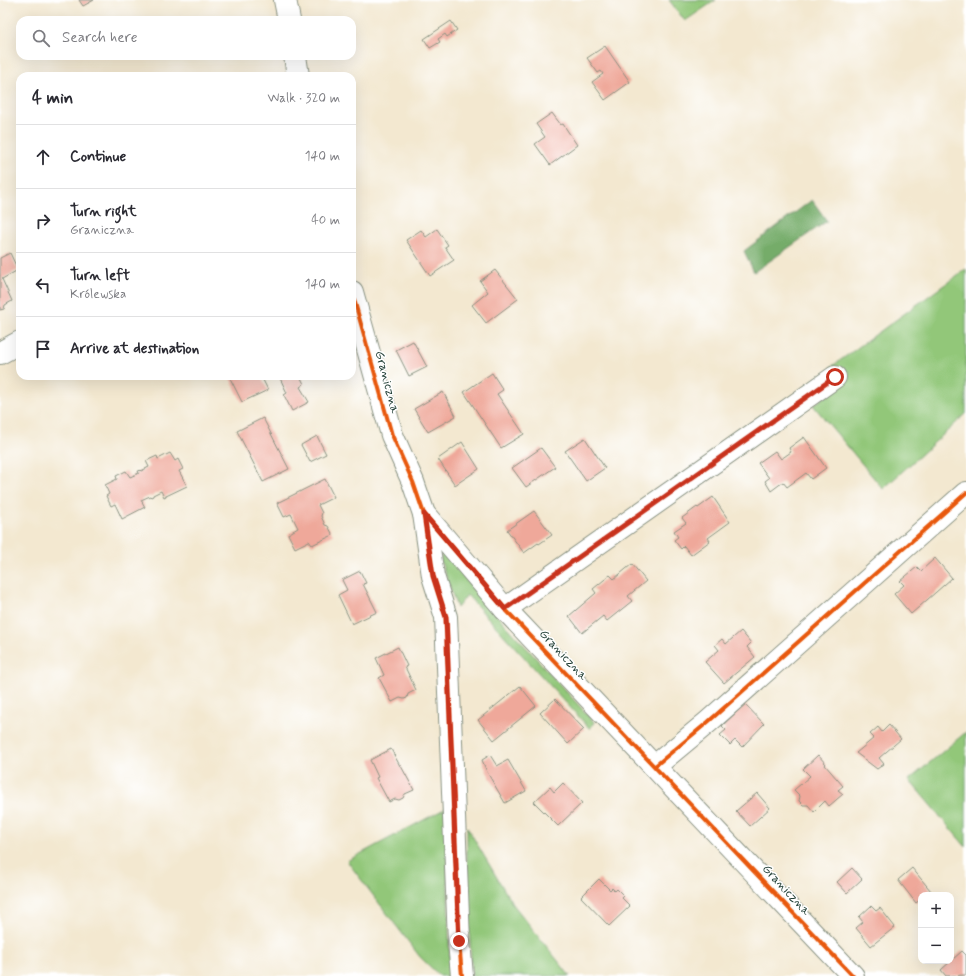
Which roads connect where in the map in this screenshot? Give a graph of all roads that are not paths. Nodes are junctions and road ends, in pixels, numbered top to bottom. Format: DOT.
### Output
graph roads {
  1 [pos="286,0"];
  2 [pos="288,16"];
  3 [pos="296,60"];
  4 [pos="297,72"];
  5 [pos="356,306"];
  6 [pos="16,344"];
  7 [pos="0,353"];
  8 [pos="835,377"];
  9 [pos="966,493"];
  10 [pos="424,514"];
  11 [pos="505,609"];
  12 [pos="655,766"];
  13 [pos="462,976"];
  14 [pos="853,976"];
  1 -- 2 [label="street"];
  3 -- 4 [label="street"];
  5 -- 10 [label="street, Graniczna"];
  6 -- 7 [label="street"];
  8 -- 11 [label="street"];
  9 -- 12 [label="street"];
  10 -- 11 [label="street, Graniczna"];
  10 -- 13 [label="street"];
  11 -- 12 [label="street, Graniczna"];
  12 -- 14 [label="street, Graniczna"];
}
